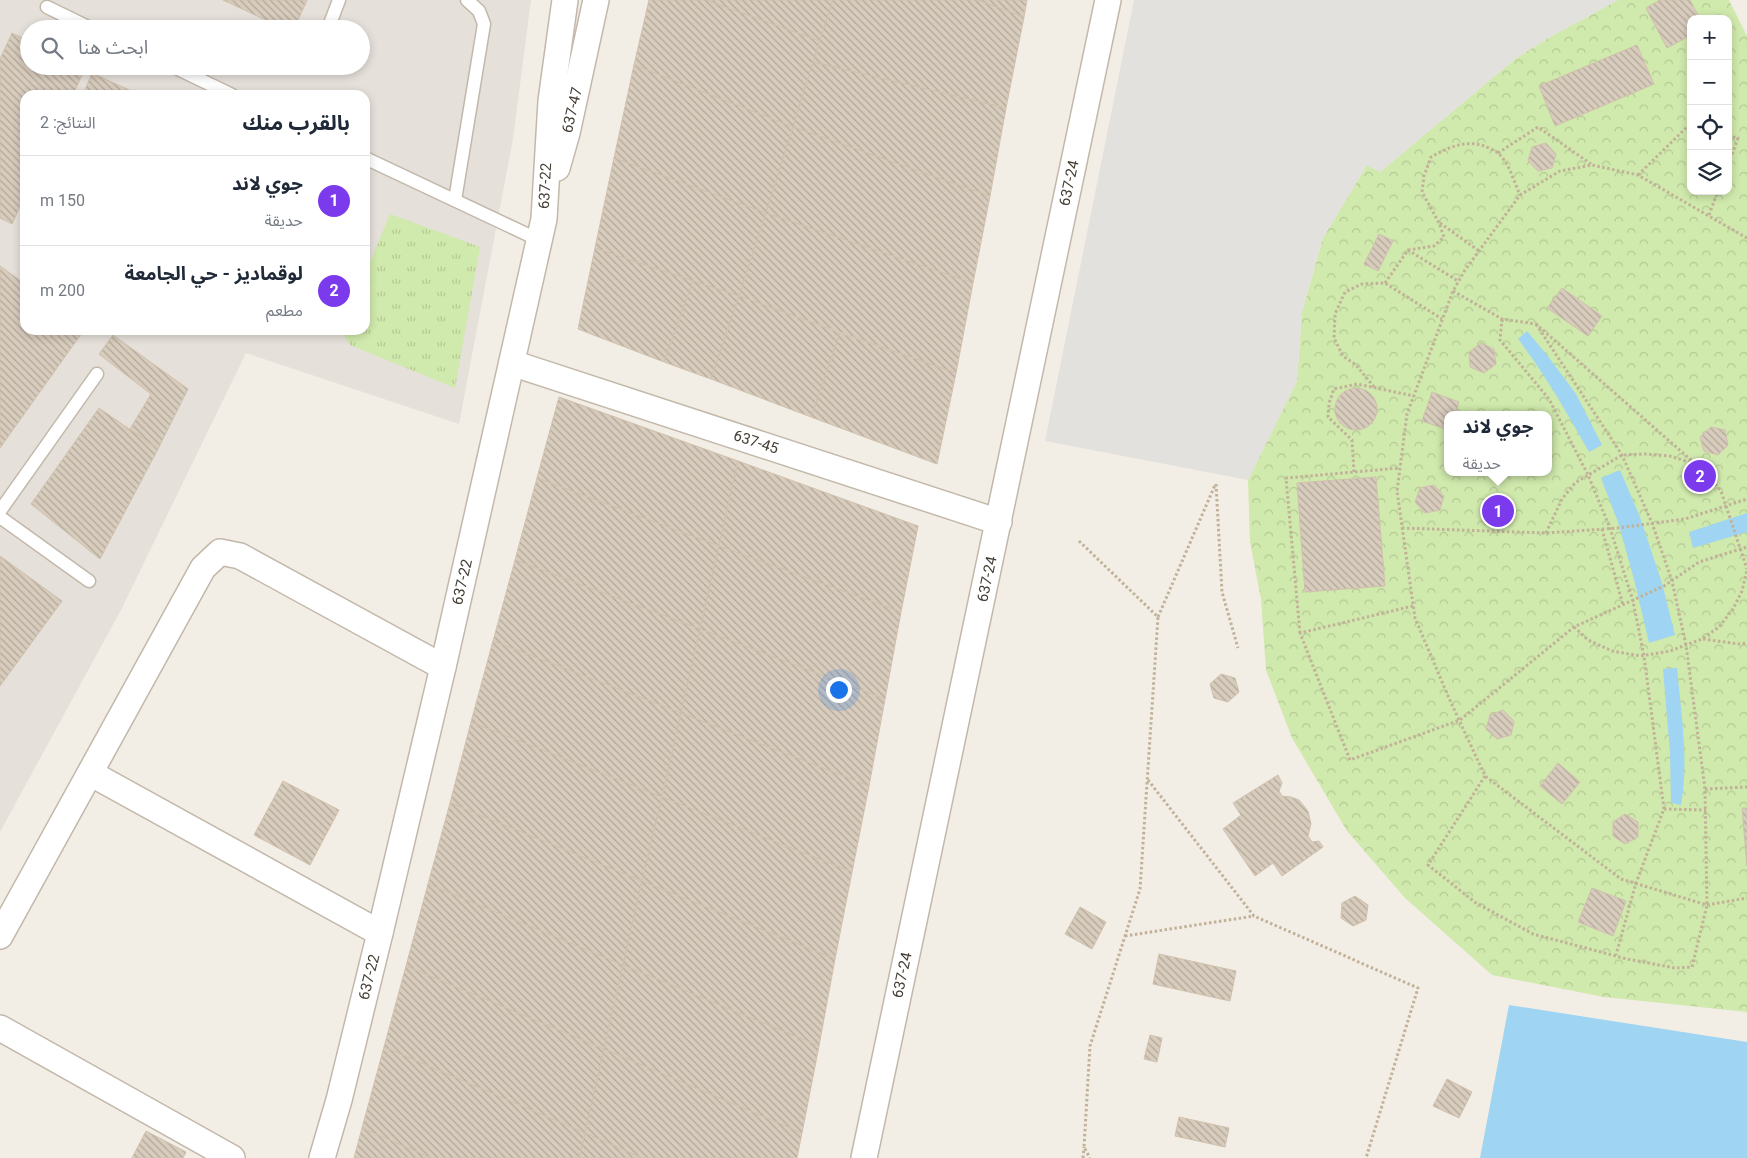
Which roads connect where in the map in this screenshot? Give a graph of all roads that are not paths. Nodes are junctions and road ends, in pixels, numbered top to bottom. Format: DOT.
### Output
graph roads {
  1 [pos="339,0"];
  2 [pos="467,0"];
  3 [pos="565,0"];
  4 [pos="596,0"];
  5 [pos="1108,0"];
  6 [pos="47,7"];
  7 [pos="74,20"];
  8 [pos="331,20"];
  9 [pos="191,75"];
  10 [pos="222,90"];
  11 [pos="370,160"];
  12 [pos="455,200"];
  13 [pos="541,230"];
  14 [pos="512,363"];
  15 [pos="97,374"];
  16 [pos="0,511"];
  17 [pos="0,517"];
  18 [pos="999,522"];
  19 [pos="89,581"];
  20 [pos="443,667"];
  21 [pos="90,773"];
  22 [pos="380,933"];
  23 [pos="0,936"];
  24 [pos="0,1028"];
  25 [pos="232,1158"];
  26 [pos="322,1158"];
  27 [pos="864,1158"];
  1 -- 8 [label="lane"];
  2 -- 12 [label="lane"];
  3 -- 13 [label="street, 637-22"];
  4 -- 13 [label="street, 637-47"];
  5 -- 18 [label="street, 637-24"];
  6 -- 7 [label="lane"];
  9 -- 10 [label="lane"];
  11 -- 12 [label="lane"];
  12 -- 13 [label="lane"];
  13 -- 14 [label="street, 637-22"];
  14 -- 18 [label="street, 637-45"];
  14 -- 20 [label="street, 637-22"];
  15 -- 16 [label="lane"];
  17 -- 19 [label="lane"];
  18 -- 27 [label="street, 637-24"];
  20 -- 21 [label="street"];
  20 -- 22 [label="street, 637-22"];
  21 -- 22 [label="street"];
  21 -- 23 [label="street"];
  22 -- 26 [label="street, 637-22"];
  24 -- 25 [label="street"];
}
